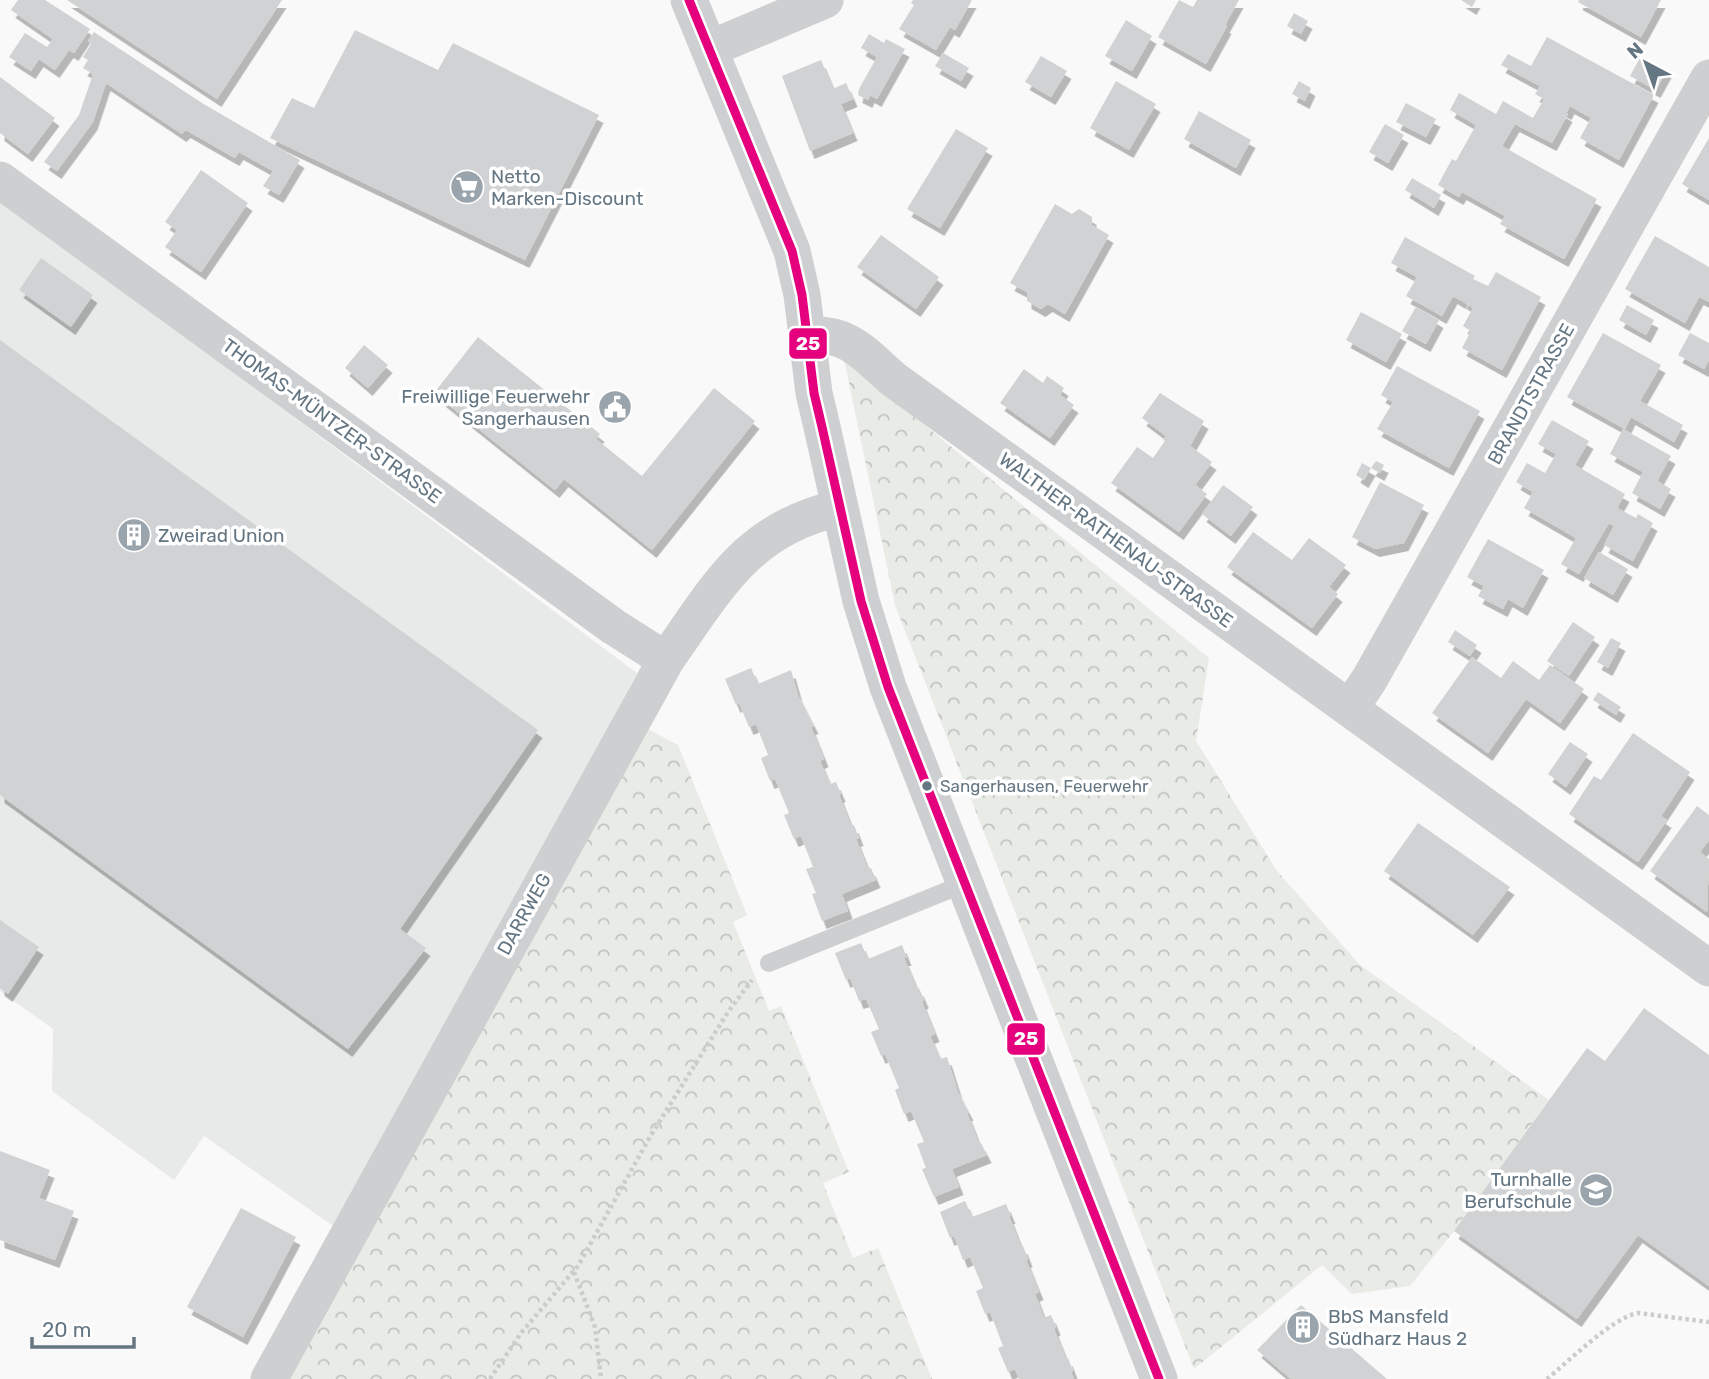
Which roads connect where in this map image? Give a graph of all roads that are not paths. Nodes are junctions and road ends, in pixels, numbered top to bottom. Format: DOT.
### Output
graph roads {
  1 [pos="689,0"];
  2 [pos="825,0"];
  3 [pos="709,50"];
  4 [pos="1709,78"];
  5 [pos="0,180"];
  6 [pos="808,335"];
  7 [pos="840,508"];
  8 [pos="666,660"];
  9 [pos="1350,708"];
  10 [pos="966,883"];
  11 [pos="769,963"];
  12 [pos="1709,968"];
  13 [pos="269,1379"];
  14 [pos="1159,1379"];
  1 -- 3 [label="street"];
  2 -- 3 [label="street"];
  3 -- 6 [label="street"];
  4 -- 9 [label="street, BRANDTSTRASSE"];
  5 -- 8 [label="street, THOMAS-MÜNTZER-STRASSE"];
  6 -- 7 [label="street"];
  6 -- 9 [label="street, WALTHER-RATHENAU-STRASSE"];
  7 -- 8 [label="street, DARRWEG"];
  7 -- 10 [label="street"];
  8 -- 13 [label="street, DARRWEG"];
  9 -- 12 [label="street, WALTHER-RATHENAU-STRASSE"];
  10 -- 11 [label="lane"];
  10 -- 14 [label="street"];
}
